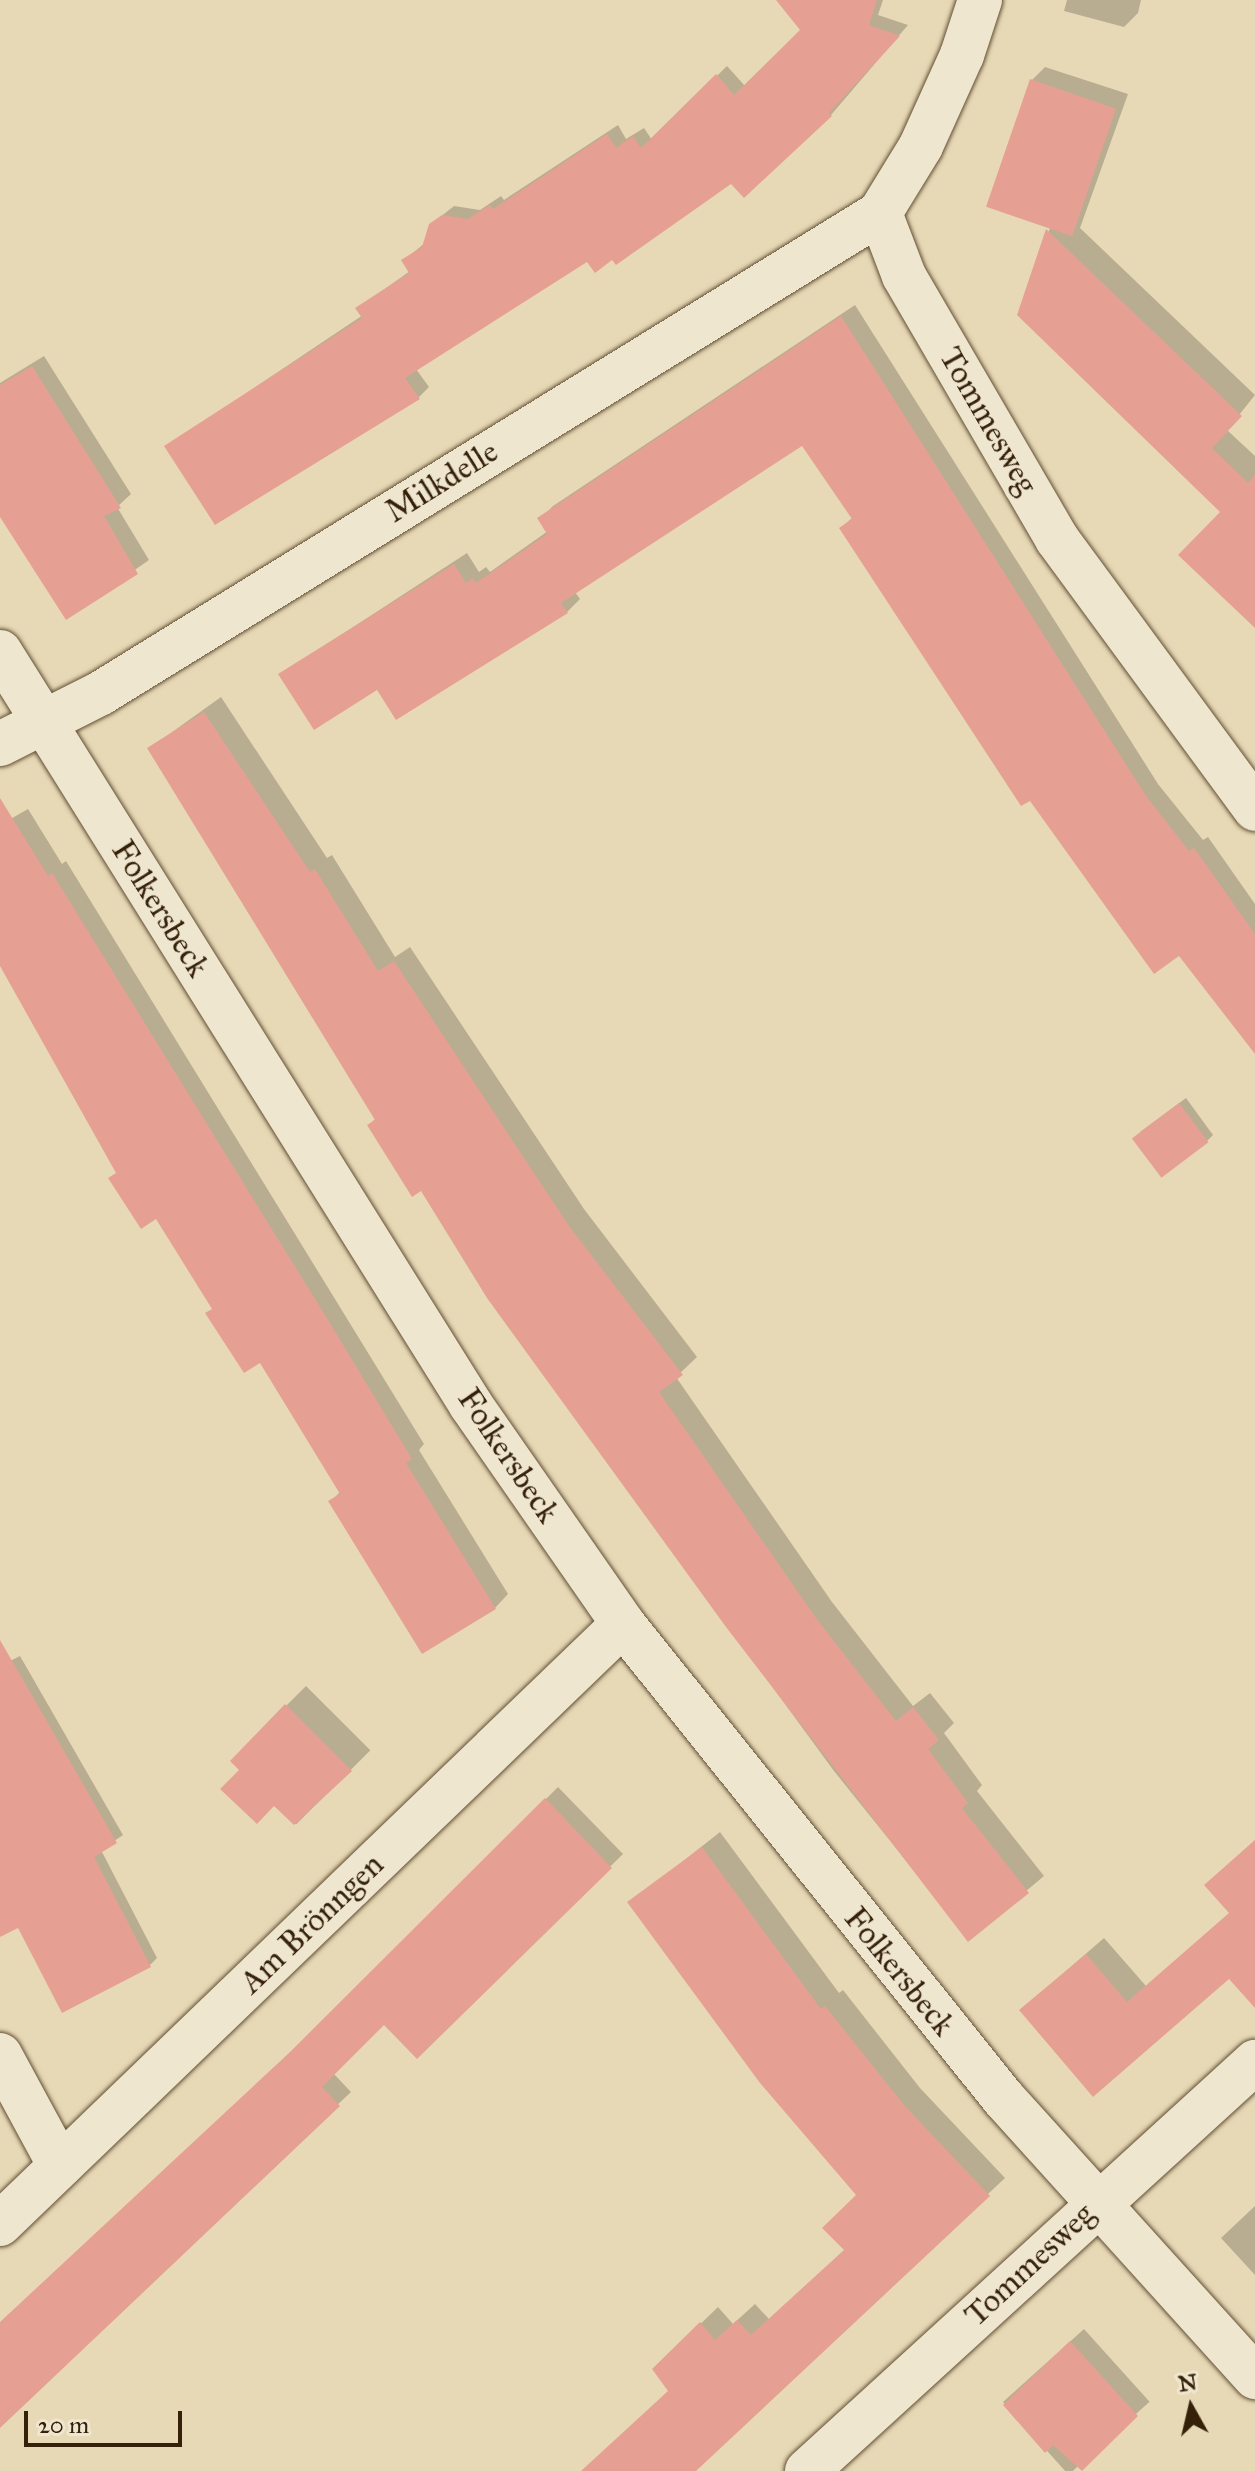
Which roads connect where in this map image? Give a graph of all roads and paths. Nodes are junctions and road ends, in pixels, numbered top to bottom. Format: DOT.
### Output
graph roads {
  1 [pos="980,0"];
  2 [pos="880,213"];
  3 [pos="0,652"];
  4 [pos="43,722"];
  5 [pos="0,744"];
  6 [pos="1255,809"];
  7 [pos="623,1624"];
  8 [pos="0,2055"];
  9 [pos="1255,2062"];
  10 [pos="60,2166"];
  11 [pos="1095,2203"];
  12 [pos="0,2224"];
  13 [pos="1255,2377"];
  14 [pos="807,2471"];
  1 -- 2 [label="street"];
  2 -- 4 [label="street, Milkdelle"];
  2 -- 6 [label="street, Tommesweg"];
  3 -- 4 [label="street, Folkersbeck"];
  4 -- 5 [label="street, Milkdelle"];
  4 -- 7 [label="street, Folkersbeck"];
  7 -- 10 [label="street, Am Brönngen"];
  7 -- 11 [label="street, Folkersbeck"];
  8 -- 10 [label="street"];
  9 -- 11 [label="street, Tommesweg"];
  10 -- 12 [label="street, Am Brönngen"];
  11 -- 13 [label="street, Folkersbeck"];
  11 -- 14 [label="street, Tommesweg"];
}
